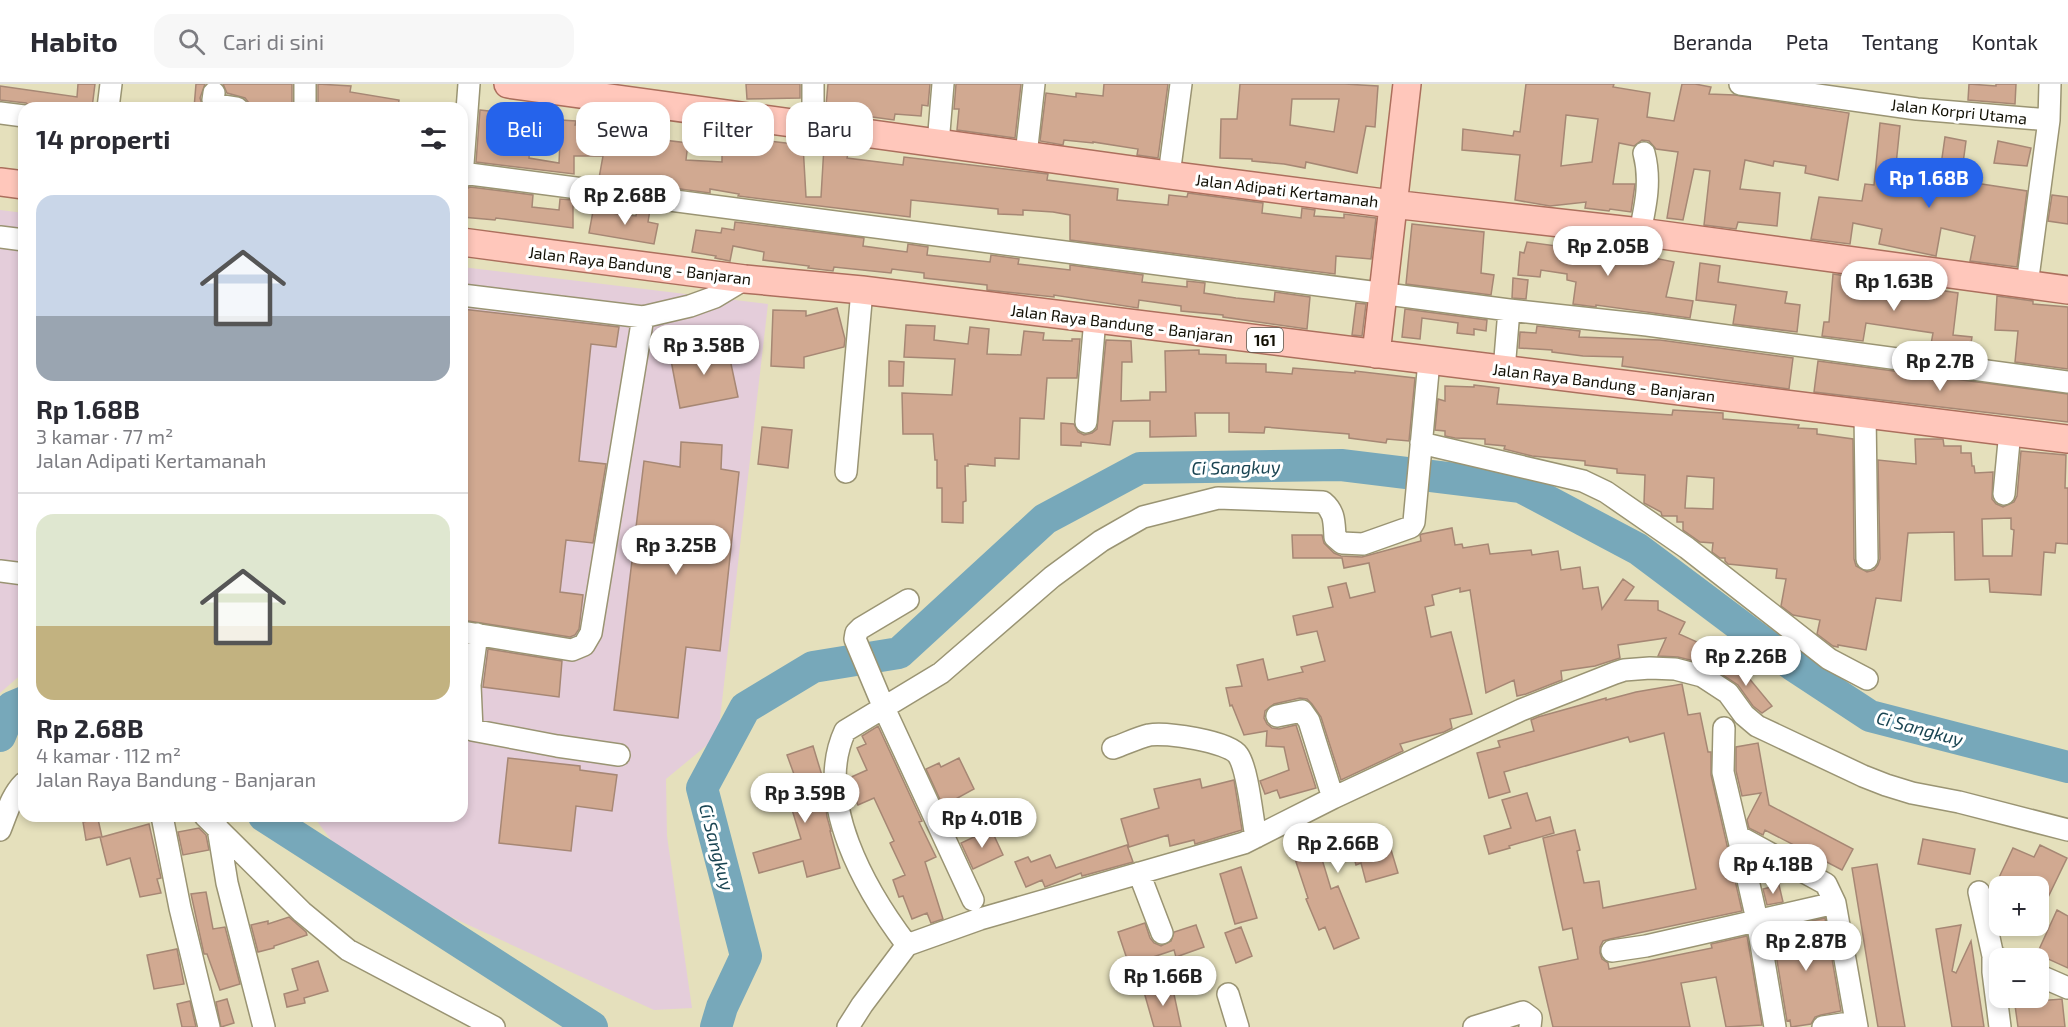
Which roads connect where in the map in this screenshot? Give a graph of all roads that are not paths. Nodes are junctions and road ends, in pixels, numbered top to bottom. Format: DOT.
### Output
graph roads {
  1 [pos="111,84"];
  2 [pos="305,84"];
  3 [pos="470,84"];
  4 [pos="508,84"];
  5 [pos="813,84"];
  6 [pos="943,84"];
  7 [pos="1034,84"];
  8 [pos="1181,84"];
  9 [pos="1407,84"];
  10 [pos="1740,84"];
  11 [pos="2049,84"];
  12 [pos="606,91"];
  13 [pos="214,93"];
  14 [pos="109,102"];
  15 [pos="215,102"];
  16 [pos="305,102"];
  17 [pos="813,102"];
  18 [pos="468,107"];
  19 [pos="0,113"];
  20 [pos="18,115"];
  21 [pos="2049,120"];
  22 [pos="786,121"];
  23 [pos="873,134"];
  24 [pos="938,144"];
  25 [pos="1644,153"];
  26 [pos="1026,155"];
  27 [pos="468,174"];
  28 [pos="1169,175"];
  29 [pos="0,182"];
  30 [pos="18,184"];
  31 [pos="1392,204"];
  32 [pos="1640,232"];
  33 [pos="0,237"];
  34 [pos="18,239"];
  35 [pos="468,243"];
  36 [pos="745,279"];
  37 [pos="2026,285"];
  38 [pos="862,290"];
  39 [pos="2068,290"];
  40 [pos="1384,293"];
  41 [pos="468,296"];
  42 [pos="1509,310"];
  43 [pos="643,317"];
  44 [pos="1095,319"];
  45 [pos="1376,354"];
  46 [pos="1429,361"];
  47 [pos="1504,370"];
  48 [pos="2068,382"];
  49 [pos="1865,413"];
  50 [pos="1086,422"];
  51 [pos="2010,432"];
  52 [pos="2068,439"];
  53 [pos="1421,445"];
  54 [pos="846,472"];
  55 [pos="2004,494"];
  56 [pos="1867,559"];
  57 [pos="0,571"];
  58 [pos="18,573"];
  59 [pos="908,600"];
  60 [pos="469,633"];
  61 [pos="1866,680"];
  62 [pos="880,700"];
  63 [pos="468,715"];
  64 [pos="1277,716"];
  65 [pos="1724,728"];
  66 [pos="468,730"];
  67 [pos="1113,748"];
  68 [pos="619,755"];
  69 [pos="18,791"];
  70 [pos="1333,798"];
  71 [pos="163,822"];
  72 [pos="212,822"];
  73 [pos="0,830"];
  74 [pos="2068,830"];
  75 [pos="1738,836"];
  76 [pos="1256,837"];
  77 [pos="1139,873"];
  78 [pos="1979,892"];
  79 [pos="972,900"];
  80 [pos="1835,903"];
  81 [pos="1757,920"];
  82 [pos="1162,933"];
  83 [pos="907,945"];
  84 [pos="1993,948"];
  85 [pos="1612,951"];
  86 [pos="2049,980"];
  87 [pos="2068,988"];
  88 [pos="1228,994"];
  89 [pos="1998,1008"];
  90 [pos="1857,1024"];
  91 [pos="490,1026"];
  92 [pos="209,1027"];
  93 [pos="264,1027"];
  94 [pos="848,1027"];
  95 [pos="1238,1027"];
  96 [pos="1474,1027"];
  97 [pos="1530,1027"];
  98 [pos="1775,1027"];
  99 [pos="1823,1027"];
  100 [pos="2000,1027"];
  1 -- 14 [label="street"];
  2 -- 16 [label="street"];
  3 -- 18 [label="street"];
  4 -- 12 [label="main road, Jalan Adipati Kertamanah"];
  5 -- 17 [label="street"];
  6 -- 24 [label="street"];
  7 -- 26 [label="street"];
  8 -- 28 [label="street"];
  9 -- 31 [label="main road"];
  10 -- 21 [label="street, Jalan Korpri Utama"];
  11 -- 21 [label="street"];
  12 -- 22 [label="main road, Jalan Adipati Kertamanah"];
  13 -- 15 [label="street"];
  19 -- 20 [label="street"];
  21 -- 37 [label="street, Jalan Korpri Utama"];
  23 -- 24 [label="main road, Jalan Adipati Kertamanah"];
  24 -- 26 [label="main road, Jalan Adipati Kertamanah"];
  25 -- 32 [label="street"];
  26 -- 28 [label="main road, Jalan Adipati Kertamanah"];
  27 -- 40 [label="street"];
  28 -- 31 [label="main road, Jalan Adipati Kertamanah"];
  29 -- 30 [label="main road"];
  31 -- 32 [label="main road, Jalan Adipati Kertamanah"];
  31 -- 40 [label="main road"];
  32 -- 37 [label="main road, Jalan Adipati Kertamanah"];
  33 -- 34 [label="street"];
  35 -- 36 [label="main road, Jalan Raya Bandung - Banjaran / 161"];
  36 -- 38 [label="main road, Jalan Raya Bandung - Banjaran / 161"];
  36 -- 43 [label="street"];
  37 -- 39 [label="main road, Jalan Adipati Kertamanah"];
  38 -- 44 [label="main road, Jalan Raya Bandung - Banjaran / 161"];
  38 -- 54 [label="street"];
  40 -- 42 [label="street"];
  40 -- 45 [label="main road"];
  41 -- 43 [label="street"];
  42 -- 47 [label="street"];
  42 -- 48 [label="street"];
  43 -- 60 [label="street"];
  44 -- 45 [label="main road, Jalan Raya Bandung - Banjaran / 161"];
  44 -- 50 [label="street"];
  45 -- 46 [label="main road, Jalan Raya Bandung - Banjaran / 161"];
  46 -- 47 [label="main road, Jalan Raya Bandung - Banjaran / 161"];
  46 -- 53 [label="street"];
  47 -- 49 [label="main road, Jalan Raya Bandung - Banjaran / 161"];
  49 -- 51 [label="main road, Jalan Raya Bandung - Banjaran / 161"];
  49 -- 56 [label="street"];
  51 -- 52 [label="main road, Jalan Raya Bandung - Banjaran / 161"];
  51 -- 55 [label="street"];
  53 -- 61 [label="street"];
  53 -- 62 [label="street"];
  57 -- 58 [label="street"];
  59 -- 62 [label="street"];
  60 -- 63 [label="street"];
  62 -- 79 [label="street"];
  62 -- 83 [label="street"];
  64 -- 70 [label="street"];
  65 -- 75 [label="street"];
  66 -- 68 [label="street"];
  67 -- 76 [label="street"];
  69 -- 73 [label="street"];
  70 -- 74 [label="street"];
  70 -- 76 [label="street"];
  71 -- 92 [label="street"];
  72 -- 91 [label="street"];
  72 -- 93 [label="street"];
  75 -- 80 [label="street"];
  75 -- 81 [label="street"];
  76 -- 77 [label="street"];
  77 -- 82 [label="street"];
  77 -- 83 [label="street"];
  78 -- 84 [label="street"];
  80 -- 81 [label="street"];
  80 -- 90 [label="street"];
  81 -- 85 [label="street"];
  81 -- 98 [label="street"];
  83 -- 94 [label="street"];
  86 -- 87 [label="street"];
  88 -- 95 [label="street"];
  89 -- 100 [label="street"];
  90 -- 99 [label="street"];
  96 -- 97 [label="street"];
}
